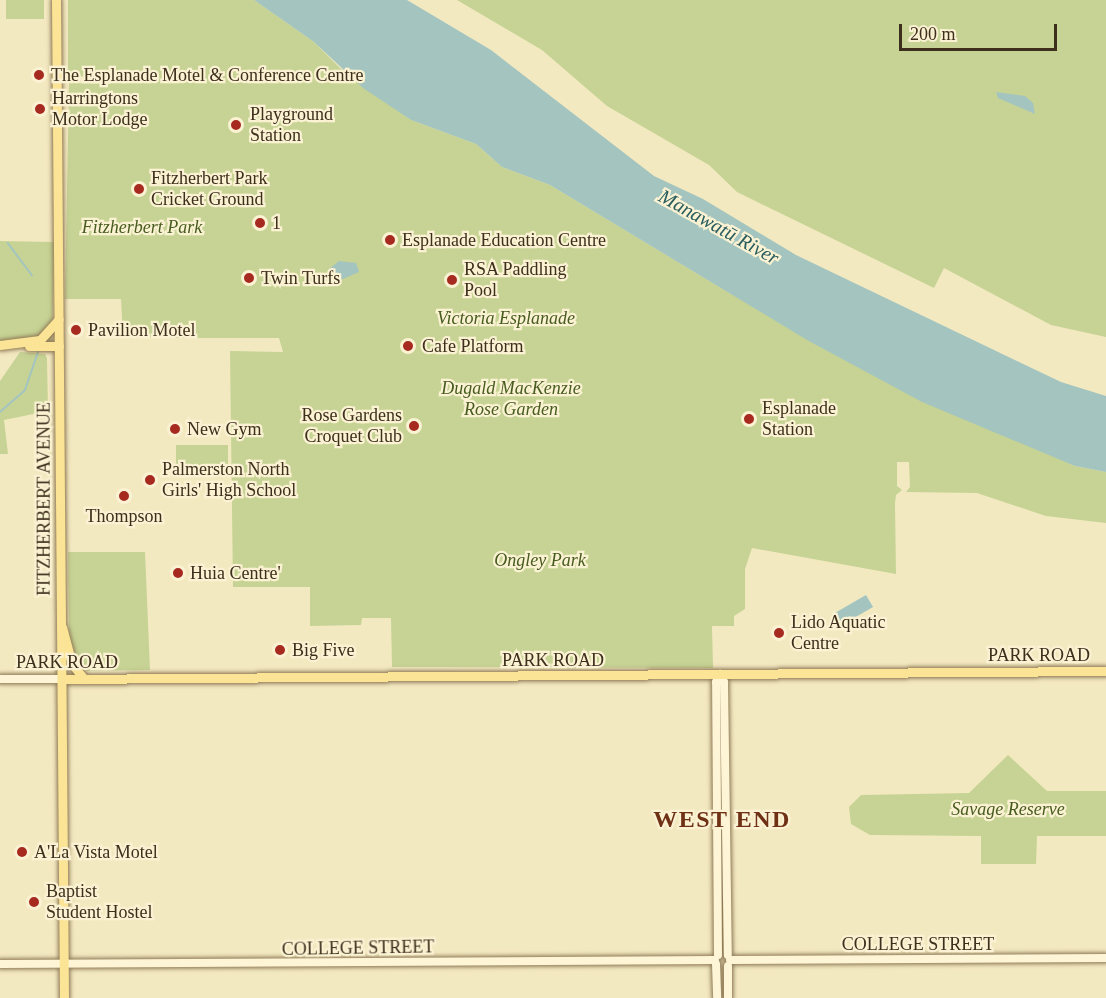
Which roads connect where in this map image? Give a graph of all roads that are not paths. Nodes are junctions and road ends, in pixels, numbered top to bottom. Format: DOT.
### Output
graph roads {
  1 [pos="56,1"];
  2 [pos="59,319"];
  3 [pos="0,346"];
  4 [pos="59,346"];
  5 [pos="60,623"];
  6 [pos="1106,671"];
  7 [pos="720,674"];
  8 [pos="62,678"];
  9 [pos="0,679"];
  10 [pos="84,679"];
  11 [pos="722,926"];
  12 [pos="1106,958"];
  13 [pos="716,960"];
  14 [pos="729,961"];
  15 [pos="0,964"];
  16 [pos="63,964"];
  17 [pos="64,998"];
  18 [pos="717,998"];
  19 [pos="728,998"];
  1 -- 2 [label="main road, FITZHERBERT AVENUE"];
  2 -- 3 [label="main road"];
  2 -- 4 [label="main road, FITZHERBERT AVENUE"];
  3 -- 4 [label="main road"];
  4 -- 5 [label="main road, FITZHERBERT AVENUE"];
  5 -- 8 [label="main road, FITZHERBERT AVENUE"];
  5 -- 10 [label="main road"];
  6 -- 7 [label="main road, PARK ROAD"];
  7 -- 10 [label="main road, PARK ROAD"];
  7 -- 11 [label="street"];
  8 -- 9 [label="street, PARK ROAD"];
  8 -- 10 [label="main road, PARK ROAD"];
  8 -- 16 [label="main road, FITZHERBERT AVENUE"];
  11 -- 13 [label="street"];
  11 -- 14 [label="street"];
  12 -- 14 [label="street, COLLEGE STREET"];
  13 -- 14 [label="street"];
  13 -- 14 [label="street"];
  13 -- 16 [label="street, COLLEGE STREET"];
  13 -- 18 [label="street"];
  14 -- 19 [label="street"];
  15 -- 16 [label="street, COLLEGE STREET"];
  16 -- 17 [label="main road, FITZHERBERT AVENUE"];
}
